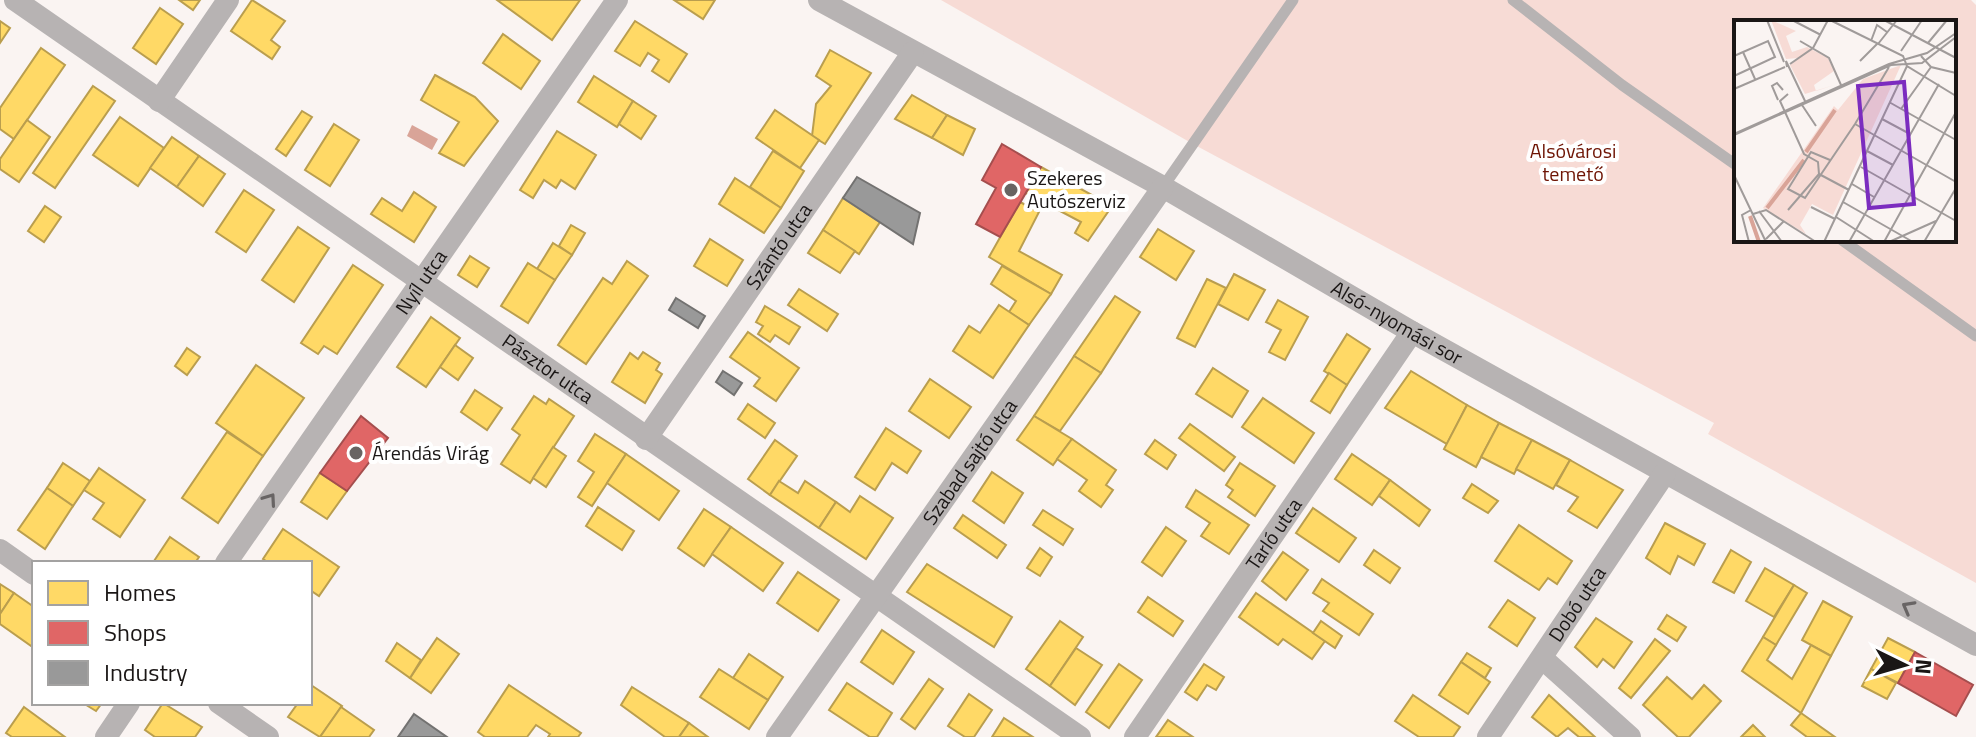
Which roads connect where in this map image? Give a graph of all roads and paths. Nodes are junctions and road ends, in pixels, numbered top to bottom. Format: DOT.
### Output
graph roads {
  1 [pos="15,0"];
  2 [pos="228,0"];
  3 [pos="617,0"];
  4 [pos="819,0"];
  5 [pos="1293,0"];
  6 [pos="1513,0"];
  7 [pos="913,52"];
  8 [pos="159,101"];
  9 [pos="1734,164"];
  10 [pos="1163,187"];
  11 [pos="1845,242"];
  12 [pos="421,280"];
  13 [pos="1412,332"];
  14 [pos="1976,336"];
  15 [pos="646,439"];
  16 [pos="1665,473"];
  17 [pos="0,550"];
  18 [pos="227,561"];
  19 [pos="32,573"];
  20 [pos="876,596"];
  21 [pos="1976,645"];
  22 [pos="1543,659"];
  23 [pos="128,705"];
  24 [pos="222,705"];
  25 [pos="106,737"];
  26 [pos="268,737"];
  27 [pos="777,737"];
  28 [pos="1080,737"];
  29 [pos="1135,737"];
  30 [pos="1488,737"];
  31 [pos="1630,737"];
  1 -- 8 [label="street, Pásztor utca"];
  2 -- 8 [label="street"];
  3 -- 12 [label="street, Nyíl utca"];
  4 -- 7 [label="street, Alsó-nyomási sor"];
  5 -- 10 [label="lane"];
  6 -- 9 [label="lane"];
  7 -- 10 [label="street, Alsó-nyomási sor"];
  7 -- 15 [label="street, Szántó utca"];
  8 -- 12 [label="street, Pásztor utca"];
  10 -- 13 [label="street, Alsó-nyomási sor"];
  10 -- 20 [label="street, Szabad sajtó utca"];
  11 -- 14 [label="lane"];
  12 -- 15 [label="street, Pásztor utca"];
  18 -- 12 [label="street, Nyíl utca, one-way"];
  13 -- 16 [label="street, Alsó-nyomási sor"];
  13 -- 29 [label="street, Tarló utca"];
  15 -- 20 [label="street, Pásztor utca"];
  21 -- 16 [label="street, Alsó-nyomási sor, one-way"];
  16 -- 22 [label="street, Dobó utca"];
  17 -- 19 [label="street"];
  20 -- 27 [label="street, Szabad sajtó utca"];
  20 -- 28 [label="street, Pásztor utca"];
  22 -- 30 [label="street, Dobó utca"];
  22 -- 31 [label="street"];
  23 -- 25 [label="street"];
  24 -- 26 [label="street"];
}
